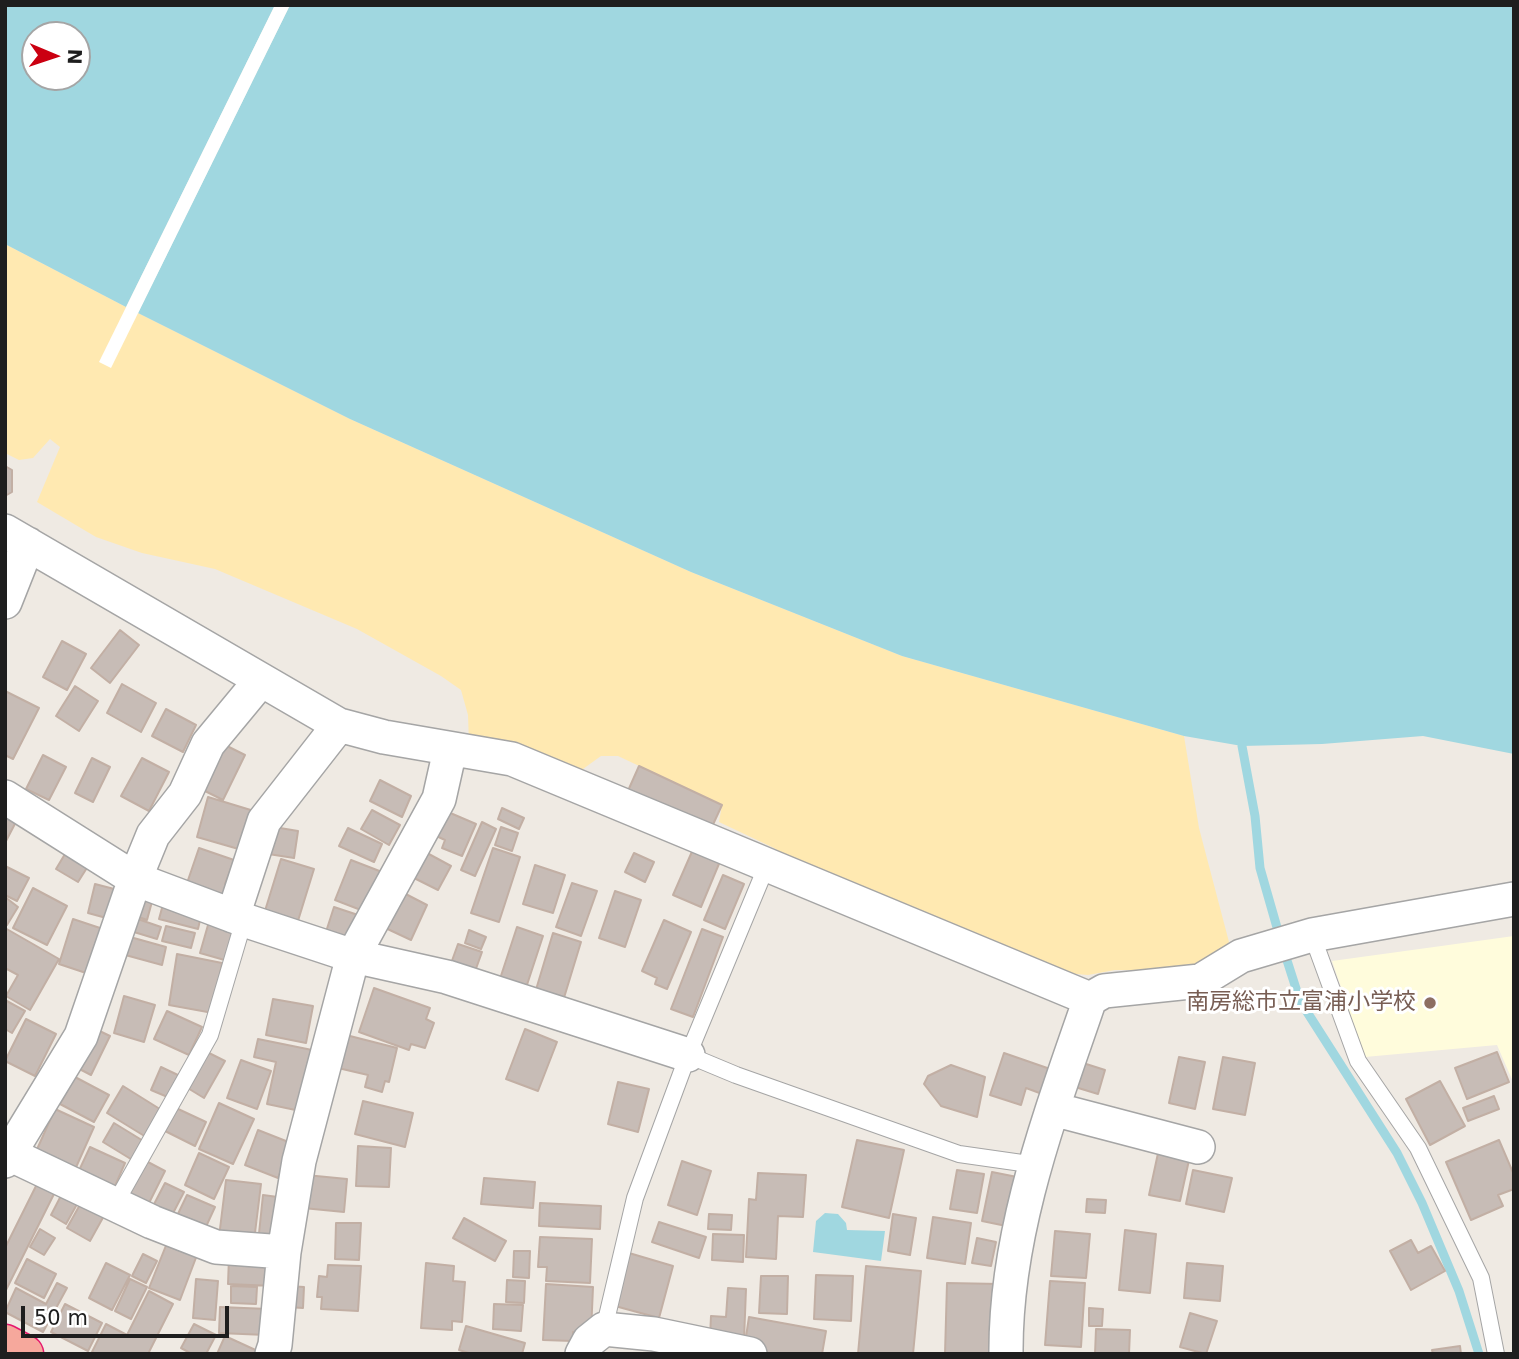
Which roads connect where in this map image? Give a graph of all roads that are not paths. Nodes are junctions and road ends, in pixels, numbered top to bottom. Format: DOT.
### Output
graph roads {
  1 [pos="16,538"];
  2 [pos="5,602"];
  3 [pos="261,680"];
  4 [pos="339,725"];
  5 [pos="450,750"];
  6 [pos="5,797"];
  7 [pos="767,864"];
  8 [pos="135,879"];
  9 [pos="1514,899"];
  10 [pos="239,918"];
  11 [pos="1312,935"];
  12 [pos="353,956"];
  13 [pos="1090,999"];
  14 [pos="688,1055"];
  15 [pos="1053,1109"];
  16 [pos="1198,1147"];
  17 [pos="7,1156"];
  18 [pos="1035,1165"];
  19 [pos="115,1204"];
  20 [pos="284,1252"];
  21 [pos="604,1329"];
  22 [pos="5,1344"];
  23 [pos="24,1354"];
  24 [pos="272,1354"];
  25 [pos="582,1354"];
  26 [pos="750,1354"];
  27 [pos="1006,1354"];
  28 [pos="1496,1354"];
  1 -- 2 [label="street"];
  1 -- 3 [label="street"];
  3 -- 4 [label="street"];
  3 -- 8 [label="street"];
  4 -- 5 [label="street"];
  4 -- 10 [label="street"];
  5 -- 7 [label="street"];
  5 -- 12 [label="street"];
  6 -- 8 [label="street"];
  7 -- 13 [label="street"];
  7 -- 14 [label="lane"];
  8 -- 10 [label="street"];
  8 -- 17 [label="street"];
  9 -- 11 [label="street"];
  10 -- 12 [label="street"];
  10 -- 19 [label="lane"];
  11 -- 13 [label="street"];
  11 -- 28 [label="lane"];
  12 -- 14 [label="street"];
  12 -- 20 [label="street"];
  13 -- 15 [label="street"];
  14 -- 18 [label="lane"];
  14 -- 21 [label="lane"];
  15 -- 16 [label="street"];
  15 -- 18 [label="street"];
  17 -- 19 [label="street"];
  18 -- 27 [label="street"];
  19 -- 20 [label="street"];
  20 -- 24 [label="street"];
  21 -- 25 [label="street"];
  21 -- 26 [label="street"];
  22 -- 23 [label="highway"];
}
